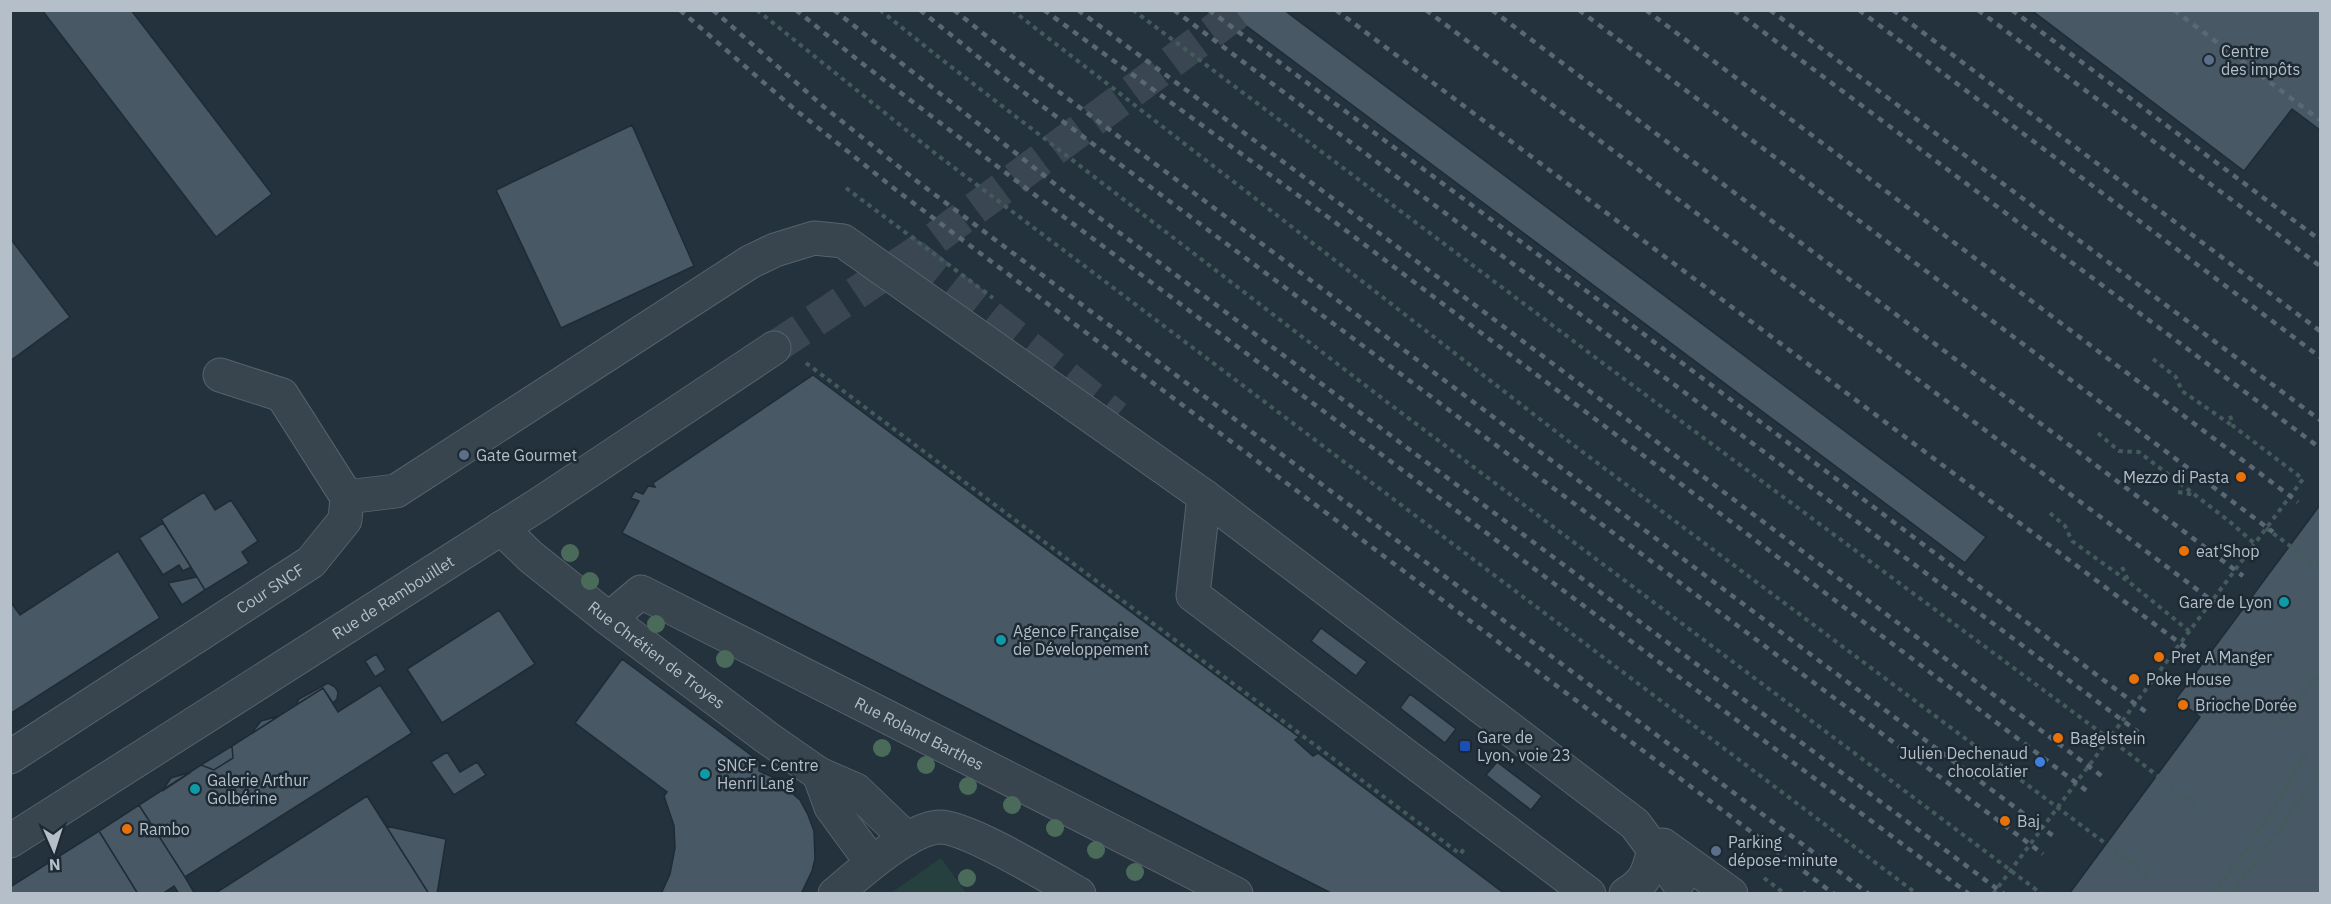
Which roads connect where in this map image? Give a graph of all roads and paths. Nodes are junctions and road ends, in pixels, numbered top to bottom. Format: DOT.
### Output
graph roads {
  1 [pos="758,10"];
  2 [pos="880,10"];
  3 [pos="1012,10"];
  4 [pos="1134,10"];
  5 [pos="787,354"];
  6 [pos="2153,359"];
  7 [pos="220,375"];
  8 [pos="2230,416"];
  9 [pos="2234,426"];
  10 [pos="2098,433"];
  11 [pos="2178,492"];
  12 [pos="2195,495"];
  13 [pos="1204,496"];
  14 [pos="347,497"];
  15 [pos="2050,513"];
  16 [pos="501,528"];
  17 [pos="2266,528"];
  18 [pos="2254,544"];
  19 [pos="2122,567"];
  20 [pos="2320,568"];
  21 [pos="2129,582"];
  22 [pos="609,619"];
  23 [pos="2189,631"];
  24 [pos="2320,675"];
  25 [pos="2281,723"];
  26 [pos="2308,752"];
  27 [pos="10,757"];
  28 [pos="2320,771"];
  29 [pos="819,774"];
  30 [pos="2201,810"];
  31 [pos="1491,819"];
  32 [pos="1644,836"];
  33 [pos="907,839"];
  34 [pos="10,841"];
  35 [pos="872,863"];
  36 [pos="2149,876"];
  37 [pos="1678,882"];
  38 [pos="835,894"];
  39 [pos="1079,894"];
  40 [pos="1236,894"];
  41 [pos="1589,894"];
  42 [pos="1626,894"];
  43 [pos="1731,894"];
  44 [pos="1917,894"];
  45 [pos="1993,894"];
  46 [pos="2042,894"];
  47 [pos="2214,894"];
  48 [pos="2232,894"];
  1 -- 44 [label="path"];
  2 -- 46 [label="path"];
  3 -- 36 [label="path"];
  4 -- 30 [label="path"];
  5 -- 16 [label="street, Rue de Rambouillet"];
  5 -- 31 [label="path"];
  6 -- 9 [label="path"];
  7 -- 14 [label="street"];
  8 -- 9 [label="path"];
  9 -- 17 [label="path"];
  10 -- 12 [label="path"];
  11 -- 12 [label="path"];
  12 -- 18 [label="path"];
  13 -- 14 [label="street"];
  13 -- 31 [label="street"];
  13 -- 32 [label="street"];
  14 -- 27 [label="street, Cour SNCF"];
  15 -- 21 [label="path"];
  16 -- 22 [label="street, Rue Chrétien de Troyes"];
  16 -- 34 [label="street, Rue de Rambouillet"];
  17 -- 18 [label="path"];
  17 -- 20 [label="path"];
  18 -- 23 [label="path"];
  19 -- 21 [label="path"];
  21 -- 23 [label="path"];
  22 -- 29 [label="street, Rue Chrétien de Troyes"];
  22 -- 40 [label="street, Rue Roland Barthes"];
  23 -- 45 [label="path"];
  24 -- 25 [label="path"];
  26 -- 47 [label="path"];
  28 -- 48 [label="path"];
  29 -- 33 [label="street, Rue Chrétien de Troyes"];
  29 -- 35 [label="street"];
  31 -- 41 [label="street"];
  32 -- 37 [label="street"];
  32 -- 42 [label="street"];
  32 -- 43 [label="street"];
  33 -- 35 [label="street"];
  33 -- 39 [label="street"];
  35 -- 38 [label="street"];
}
